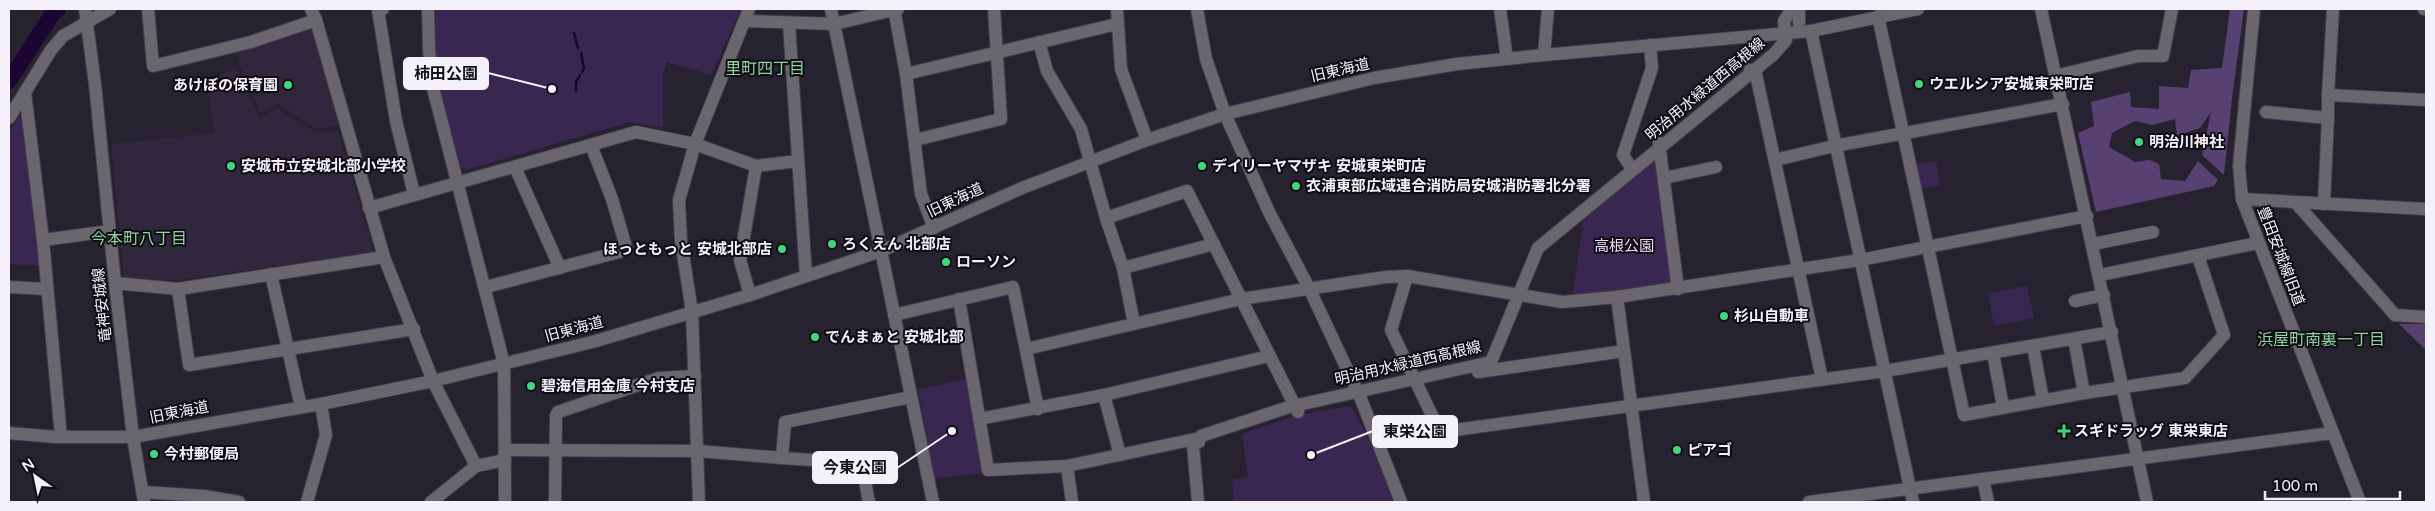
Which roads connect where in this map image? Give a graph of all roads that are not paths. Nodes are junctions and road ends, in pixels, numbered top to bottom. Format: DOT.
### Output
graph roads {
  1 [pos="110,9"];
  2 [pos="148,9"];
  3 [pos="384,9"];
  4 [pos="428,9"];
  5 [pos="831,9"];
  6 [pos="895,9"];
  7 [pos="994,9"];
  8 [pos="1117,9"];
  9 [pos="1197,9"];
  10 [pos="1500,9"];
  11 [pos="1548,9"];
  12 [pos="1792,9"];
  13 [pos="1799,9"];
  14 [pos="1918,9"];
  15 [pos="2041,9"];
  16 [pos="2172,9"];
  17 [pos="2254,9"];
  18 [pos="2333,9"];
  19 [pos="314,15"];
  20 [pos="747,15"];
  21 [pos="86,16"];
  22 [pos="1878,16"];
  23 [pos="1799,23"];
  24 [pos="789,24"];
  25 [pos="834,24"];
  26 [pos="1117,24"];
  27 [pos="1811,31"];
  28 [pos="1785,36"];
  29 [pos="1039,42"];
  30 [pos="1650,45"];
  31 [pos="998,53"];
  32 [pos="1544,54"];
  33 [pos="1507,59"];
  34 [pos="1755,70"];
  35 [pos="906,74"];
  36 [pos="2055,76"];
  37 [pos="25,92"];
  38 [pos="2328,95"];
  39 [pos="2426,100"];
  40 [pos="2063,104"];
  41 [pos="2266,112"];
  42 [pos="1225,114"];
  43 [pos="9,118"];
  44 [pos="2328,118"];
  45 [pos="1902,133"];
  46 [pos="915,140"];
  47 [pos="1147,140"];
  48 [pos="695,144"];
  49 [pos="1659,145"];
  50 [pos="591,146"];
  51 [pos="1834,146"];
  52 [pos="1089,160"];
  53 [pos="1775,160"];
  54 [pos="798,161"];
  55 [pos="756,166"];
  56 [pos="1630,166"];
  57 [pos="515,167"];
  58 [pos="1716,167"];
  59 [pos="1664,178"];
  60 [pos="458,183"];
  61 [pos="414,194"];
  62 [pos="2242,199"];
  63 [pos="2296,203"];
  64 [pos="2324,204"];
  65 [pos="369,208"];
  66 [pos="2426,209"];
  67 [pos="2087,216"];
  68 [pos="1106,218"];
  69 [pos="934,228"];
  70 [pos="110,231"];
  71 [pos="2153,232"];
  72 [pos="43,240"];
  73 [pos="2258,243"];
  74 [pos="1214,244"];
  75 [pos="2093,244"];
  76 [pos="1926,247"];
  77 [pos="881,251"];
  78 [pos="2198,256"];
  79 [pos="384,258"];
  80 [pos="1860,260"];
  81 [pos="560,268"];
  82 [pos="1123,268"];
  83 [pos="1798,270"];
  84 [pos="271,274"];
  85 [pos="2100,274"];
  86 [pos="806,276"];
  87 [pos="1407,276"];
  88 [pos="115,283"];
  89 [pos="9,287"];
  90 [pos="486,287"];
  91 [pos="1309,288"];
  92 [pos="46,289"];
  93 [pos="178,289"];
  94 [pos="1678,290"];
  95 [pos="750,294"];
  96 [pos="2104,295"];
  97 [pos="1516,296"];
  98 [pos="1617,297"];
  99 [pos="959,299"];
  100 [pos="1241,299"];
  101 [pos="2075,301"];
  102 [pos="692,312"];
  103 [pos="894,315"];
  104 [pos="2426,317"];
  105 [pos="1134,324"];
  106 [pos="414,329"];
  107 [pos="2112,332"];
  108 [pos="2074,339"];
  109 [pos="2033,346"];
  110 [pos="289,349"];
  111 [pos="1026,349"];
  112 [pos="1624,351"];
  113 [pos="1993,353"];
  114 [pos="1269,356"];
  115 [pos="1951,360"];
  116 [pos="504,364"];
  117 [pos="1483,367"];
  118 [pos="1885,371"];
  119 [pos="695,376"];
  120 [pos="1822,379"];
  121 [pos="433,381"];
  122 [pos="1415,382"];
  123 [pos="2123,388"];
  124 [pos="2084,393"];
  125 [pos="1359,395"];
  126 [pos="1104,396"];
  127 [pos="911,397"];
  128 [pos="2043,400"];
  129 [pos="321,404"];
  130 [pos="300,407"];
  131 [pos="1632,407"];
  132 [pos="2003,407"];
  133 [pos="1038,409"];
  134 [pos="1296,409"];
  135 [pos="979,419"];
  136 [pos="9,433"];
  137 [pos="2332,433"];
  138 [pos="61,436"];
  139 [pos="133,437"];
  140 [pos="1199,442"];
  141 [pos="555,450"];
  142 [pos="698,451"];
  143 [pos="505,455"];
  144 [pos="1120,455"];
  145 [pos="2138,457"];
  146 [pos="782,458"];
  147 [pos="476,466"];
  148 [pos="1067,466"];
  149 [pos="1983,478"];
  150 [pos="1910,488"];
  151 [pos="144,497"];
  152 [pos="1845,500"];
  153 [pos="239,502"];
  154 [pos="308,502"];
  155 [pos="431,502"];
  156 [pos="505,502"];
  157 [pos="555,502"];
  158 [pos="699,502"];
  159 [pos="869,502"];
  160 [pos="933,502"];
  161 [pos="1072,502"];
  162 [pos="1198,502"];
  163 [pos="1206,502"];
  164 [pos="1401,502"];
  165 [pos="1644,502"];
  166 [pos="1808,502"];
  167 [pos="1913,502"];
  168 [pos="1988,502"];
  169 [pos="2147,502"];
  170 [pos="2360,502"];
  1 -- 21 [label="street"];
  2 -- 19 [label="street"];
  3 -- 61 [label="street"];
  4 -- 60 [label="street"];
  5 -- 25 [label="street"];
  6 -- 25 [label="street"];
  6 -- 35 [label="street"];
  7 -- 31 [label="street"];
  8 -- 26 [label="street"];
  9 -- 42 [label="street"];
  10 -- 33 [label="street"];
  11 -- 32 [label="street"];
  12 -- 28 [label="street"];
  13 -- 23 [label="street"];
  14 -- 22 [label="street, 旧東海道"];
  15 -- 36 [label="street"];
  16 -- 36 [label="street"];
  17 -- 62 [label="street, 豊田安城線旧道"];
  18 -- 38 [label="street"];
  19 -- 65 [label="street"];
  20 -- 24 [label="street"];
  20 -- 48 [label="street"];
  21 -- 37 [label="street"];
  21 -- 70 [label="street, 竜神安城線"];
  22 -- 27 [label="street, 旧東海道"];
  22 -- 45 [label="street"];
  24 -- 25 [label="street"];
  24 -- 54 [label="street"];
  25 -- 77 [label="street"];
  26 -- 29 [label="street"];
  26 -- 47 [label="street"];
  27 -- 28 [label="street, 旧東海道"];
  27 -- 51 [label="street"];
  28 -- 30 [label="street, 旧東海道"];
  28 -- 34 [label="street, 明治用水緑道西高根線"];
  29 -- 31 [label="street"];
  29 -- 52 [label="street"];
  30 -- 32 [label="street, 旧東海道"];
  30 -- 56 [label="street"];
  31 -- 35 [label="street"];
  31 -- 46 [label="street"];
  32 -- 33 [label="street, 旧東海道"];
  33 -- 42 [label="street, 旧東海道"];
  34 -- 49 [label="street, 明治用水緑道西高根線"];
  34 -- 53 [label="street"];
  35 -- 46 [label="street"];
  36 -- 40 [label="street"];
  37 -- 43 [label="street"];
  37 -- 72 [label="street"];
  38 -- 39 [label="street"];
  38 -- 44 [label="street"];
  40 -- 45 [label="street"];
  40 -- 67 [label="street"];
  41 -- 44 [label="street"];
  42 -- 47 [label="street, 旧東海道"];
  42 -- 91 [label="street"];
  44 -- 64 [label="street"];
  45 -- 51 [label="street"];
  45 -- 76 [label="street"];
  46 -- 69 [label="street"];
  47 -- 52 [label="street, 旧東海道"];
  48 -- 50 [label="street"];
  48 -- 55 [label="street"];
  48 -- 102 [label="street"];
  49 -- 56 [label="street"];
  49 -- 59 [label="street"];
  49 -- 97 [label="street, 明治用水緑道西高根線"];
  50 -- 57 [label="street"];
  50 -- 81 [label="street"];
  51 -- 53 [label="street"];
  51 -- 80 [label="street"];
  52 -- 68 [label="street"];
  52 -- 69 [label="street, 旧東海道"];
  53 -- 83 [label="street"];
  54 -- 55 [label="street"];
  54 -- 86 [label="street"];
  55 -- 95 [label="street"];
  56 -- 97 [label="street"];
  57 -- 60 [label="street"];
  57 -- 81 [label="street"];
  58 -- 59 [label="street"];
  59 -- 94 [label="street"];
  60 -- 61 [label="street"];
  60 -- 90 [label="street"];
  61 -- 65 [label="street"];
  62 -- 63 [label="street"];
  62 -- 73 [label="street, 豊田安城線旧道"];
  63 -- 64 [label="street"];
  63 -- 104 [label="street"];
  64 -- 66 [label="street"];
  65 -- 79 [label="street"];
  67 -- 75 [label="street"];
  67 -- 76 [label="street"];
  68 -- 74 [label="street"];
  68 -- 82 [label="street"];
  69 -- 77 [label="street, 旧東海道"];
  70 -- 72 [label="street"];
  70 -- 88 [label="street, 竜神安城線"];
  71 -- 75 [label="street"];
  72 -- 92 [label="street"];
  73 -- 78 [label="street"];
  73 -- 137 [label="street, 豊田安城線旧道"];
  74 -- 82 [label="street"];
  74 -- 100 [label="street"];
  75 -- 85 [label="street"];
  76 -- 80 [label="street"];
  76 -- 115 [label="street"];
  77 -- 86 [label="street, 旧東海道"];
  77 -- 103 [label="street"];
  78 -- 85 [label="street"];
  78 -- 123 [label="street"];
  79 -- 84 [label="street"];
  79 -- 106 [label="street"];
  80 -- 83 [label="street"];
  80 -- 118 [label="street"];
  81 -- 90 [label="street"];
  82 -- 105 [label="street"];
  83 -- 94 [label="street"];
  83 -- 120 [label="street"];
  84 -- 93 [label="street"];
  84 -- 110 [label="street"];
  85 -- 96 [label="street"];
  86 -- 95 [label="street, 旧東海道"];
  87 -- 91 [label="street"];
  87 -- 97 [label="street"];
  87 -- 122 [label="street"];
  88 -- 93 [label="street"];
  88 -- 139 [label="street, 竜神安城線"];
  89 -- 92 [label="street"];
  90 -- 116 [label="street"];
  91 -- 100 [label="street"];
  91 -- 125 [label="street"];
  92 -- 138 [label="street"];
  93 -- 110 [label="street"];
  94 -- 98 [label="street"];
  95 -- 102 [label="street, 旧東海道"];
  96 -- 101 [label="street"];
  96 -- 107 [label="street"];
  97 -- 98 [label="street"];
  97 -- 117 [label="street"];
  98 -- 112 [label="street"];
  99 -- 103 [label="street"];
  99 -- 111 [label="street"];
  99 -- 135 [label="street"];
  100 -- 105 [label="street"];
  100 -- 114 [label="street"];
  102 -- 116 [label="street, 旧東海道"];
  102 -- 119 [label="street"];
  103 -- 127 [label="street"];
  105 -- 111 [label="street"];
  106 -- 110 [label="street"];
  106 -- 121 [label="street"];
  107 -- 108 [label="street"];
  107 -- 123 [label="street"];
  108 -- 109 [label="street"];
  108 -- 124 [label="street"];
  109 -- 113 [label="street"];
  109 -- 128 [label="street"];
  110 -- 130 [label="street"];
  111 -- 133 [label="street"];
  112 -- 117 [label="street, 明治用水緑道西高根線"];
  112 -- 131 [label="street"];
  113 -- 115 [label="street"];
  113 -- 132 [label="street"];
  114 -- 126 [label="street"];
  114 -- 134 [label="street"];
  115 -- 118 [label="street"];
  115 -- 132 [label="street"];
  116 -- 121 [label="street, 旧東海道"];
  116 -- 143 [label="street"];
  117 -- 122 [label="street, 明治用水緑道西高根線"];
  118 -- 120 [label="street"];
  118 -- 150 [label="street"];
  119 -- 141 [label="street"];
  119 -- 142 [label="street"];
  120 -- 131 [label="street"];
  121 -- 129 [label="street, 旧東海道"];
  121 -- 147 [label="street"];
  122 -- 125 [label="street, 明治用水緑道西高根線"];
  122 -- 131 [label="street"];
  123 -- 124 [label="street"];
  123 -- 145 [label="street"];
  124 -- 128 [label="street"];
  125 -- 134 [label="street, 明治用水緑道西高根線"];
  125 -- 164 [label="street"];
  126 -- 133 [label="street"];
  126 -- 144 [label="street"];
  127 -- 146 [label="street"];
  127 -- 160 [label="street"];
  128 -- 132 [label="street"];
  129 -- 130 [label="street, 旧東海道"];
  129 -- 154 [label="street"];
  130 -- 139 [label="street, 旧東海道"];
  131 -- 165 [label="street"];
  133 -- 135 [label="street"];
  134 -- 140 [label="street, 明治用水緑道西高根線"];
  135 -- 148 [label="street, 明治用水緑道西高根線"];
  136 -- 138 [label="street, 旧東海道"];
  137 -- 145 [label="street"];
  137 -- 170 [label="street, 豊田安城線旧道"];
  138 -- 139 [label="street, 旧東海道"];
  139 -- 151 [label="street, 竜神安城線"];
  140 -- 144 [label="street, 明治用水緑道西高根線"];
  140 -- 162 [label="street"];
  140 -- 163 [label="street"];
  141 -- 142 [label="street"];
  141 -- 143 [label="street"];
  141 -- 157 [label="street"];
  142 -- 146 [label="street"];
  142 -- 158 [label="street"];
  143 -- 147 [label="street"];
  143 -- 156 [label="street"];
  144 -- 148 [label="street, 明治用水緑道西高根線"];
  145 -- 149 [label="street"];
  145 -- 169 [label="street"];
  146 -- 159 [label="street"];
  147 -- 155 [label="street"];
  148 -- 161 [label="street"];
  149 -- 150 [label="street"];
  149 -- 168 [label="street"];
  150 -- 152 [label="street"];
  150 -- 167 [label="street"];
  151 -- 153 [label="street"];
  152 -- 166 [label="street"];
}
